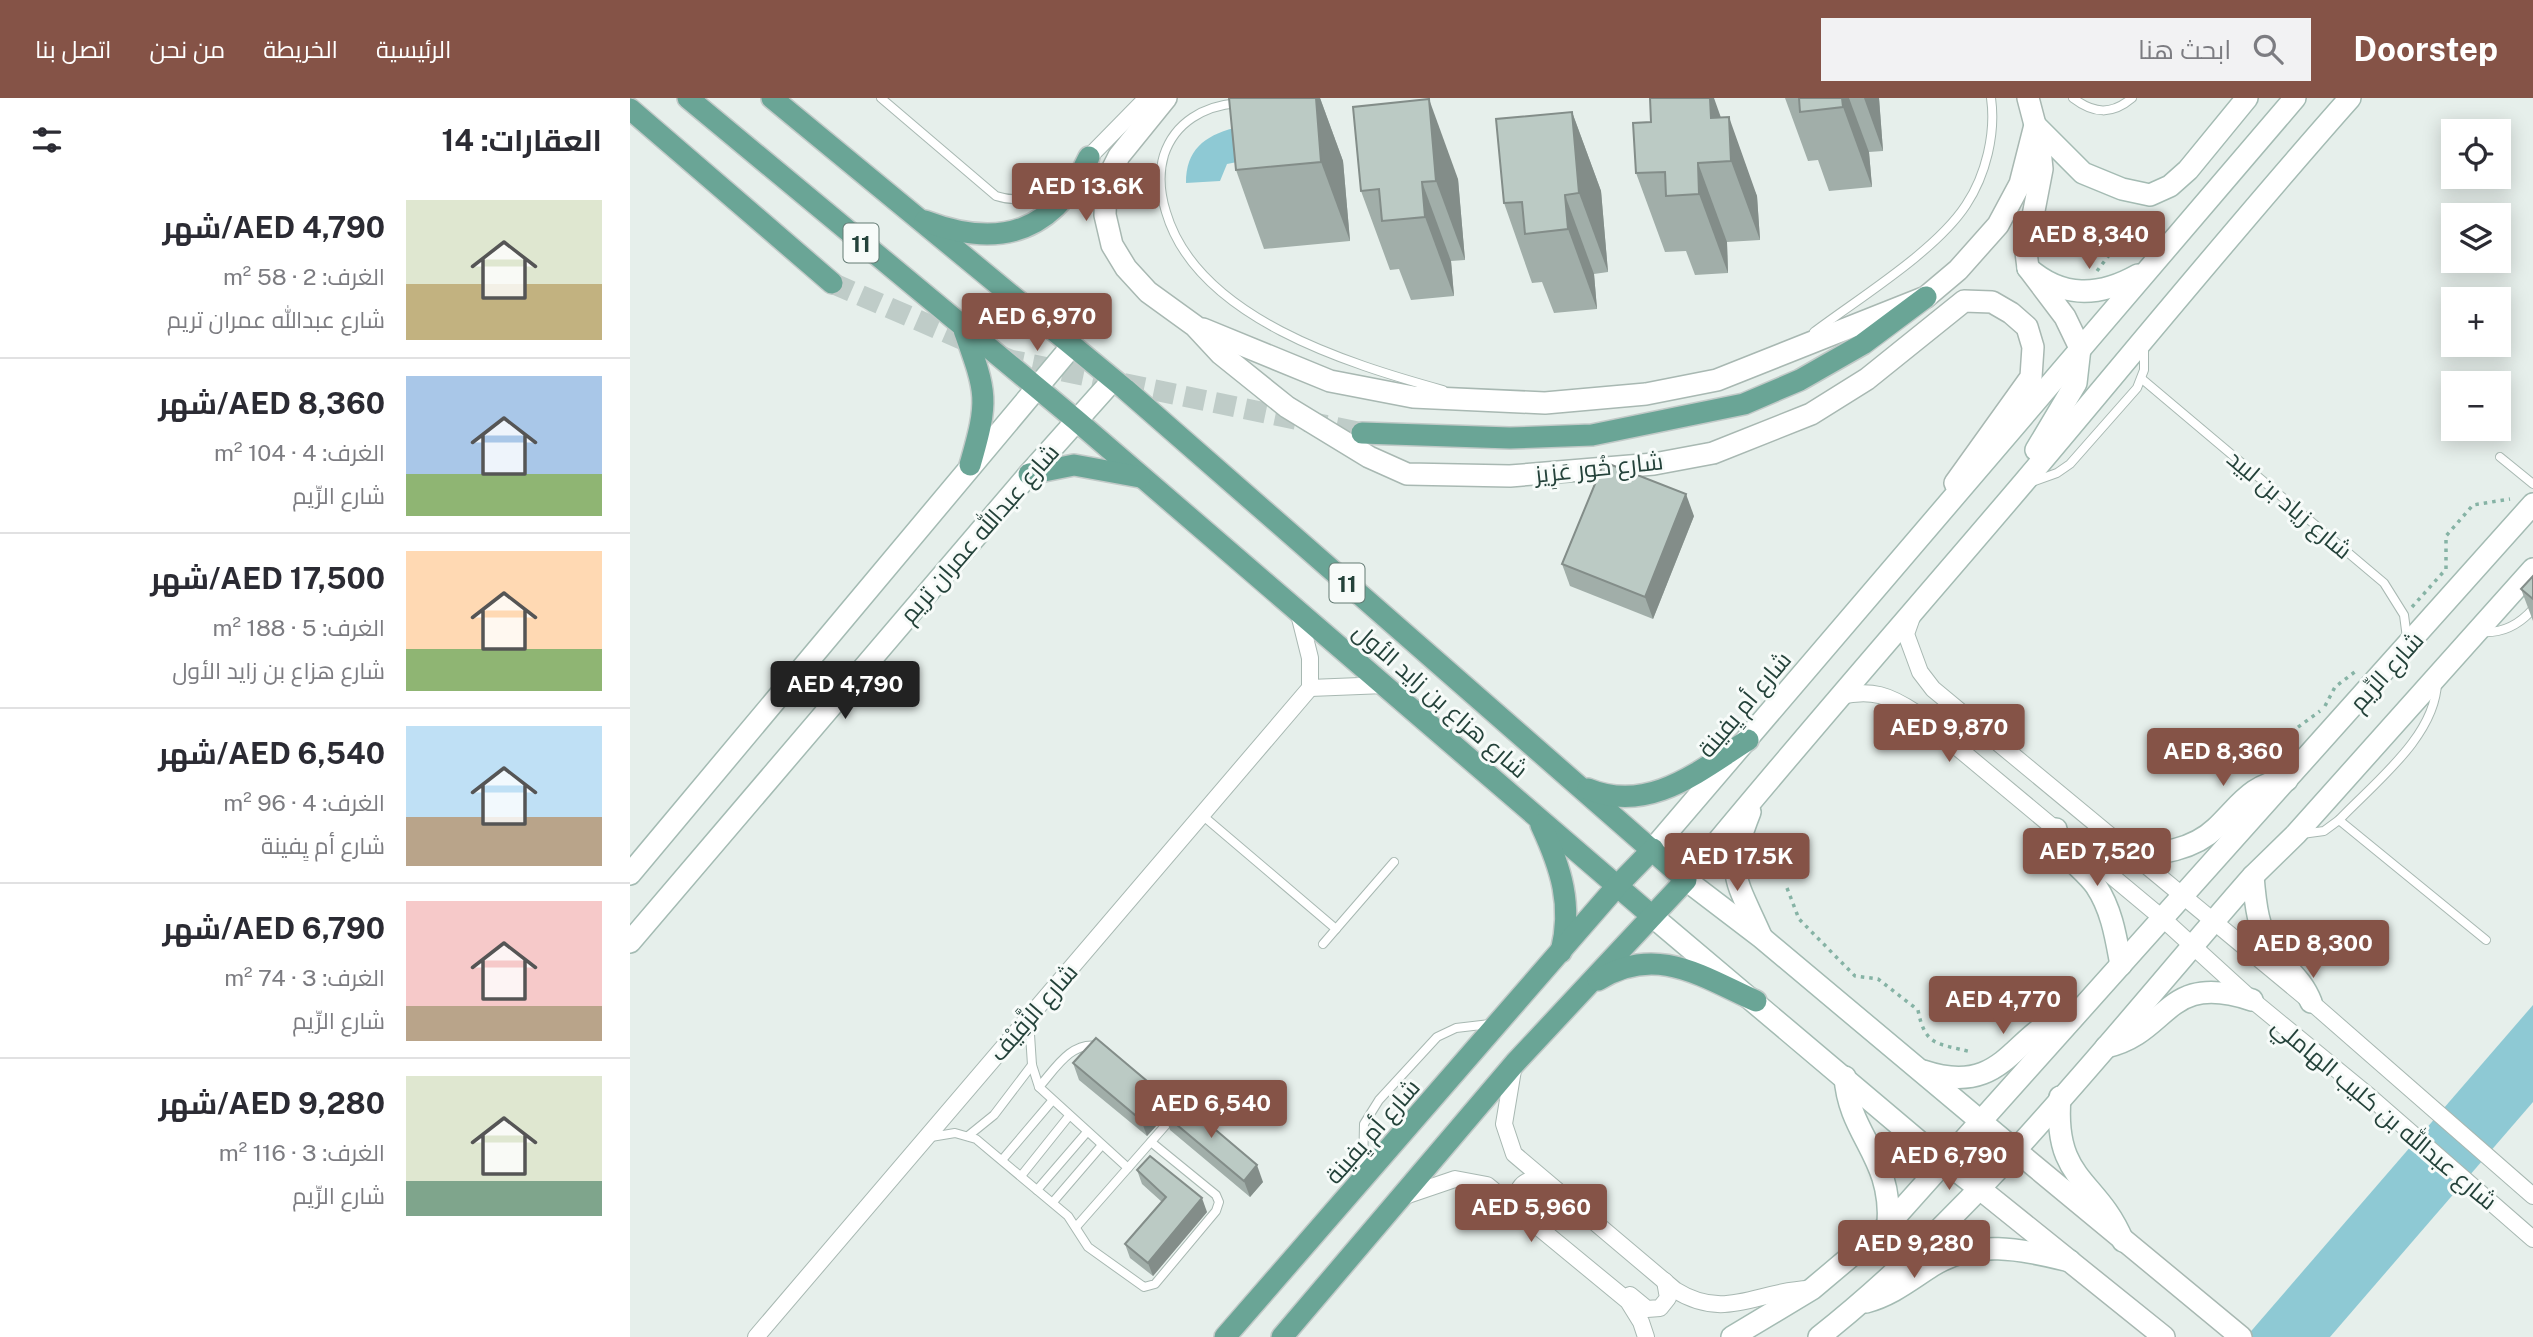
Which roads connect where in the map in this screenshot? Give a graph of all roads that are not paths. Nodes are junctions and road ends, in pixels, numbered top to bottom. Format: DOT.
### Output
graph roads {
  1 [pos="688,98"];
  2 [pos="772,98"];
  3 [pos="881,98"];
  4 [pos="1166,98"];
  5 [pos="1991,98"];
  6 [pos="2028,98"];
  7 [pos="2073,98"];
  8 [pos="2132,98"];
  9 [pos="2247,98"];
  10 [pos="2295,98"];
  11 [pos="2350,98"];
  12 [pos="1143,100"];
  13 [pos="1251,102"];
  14 [pos="630,109"];
  15 [pos="2035,125"];
  16 [pos="1088,157"];
  17 [pos="913,217"];
  18 [pos="2028,268"];
  19 [pos="2149,269"];
  20 [pos="832,283"];
  21 [pos="1926,297"];
  22 [pos="1195,326"];
  23 [pos="963,328"];
  24 [pos="2144,341"];
  25 [pos="1070,347"];
  26 [pos="2080,348"];
  27 [pos="1787,353"];
  28 [pos="2142,379"];
  29 [pos="1112,381"];
  30 [pos="1035,386"];
  31 [pos="1483,401"];
  32 [pos="1076,420"];
  33 [pos="1362,433"];
  34 [pos="2500,457"];
  35 [pos="970,466"];
  36 [pos="1029,474"];
  37 [pos="1140,477"];
  38 [pos="2530,482"];
  39 [pos="2022,484"];
  40 [pos="2533,504"];
  41 [pos="1911,544"];
  42 [pos="2533,569"];
  43 [pos="1916,605"];
  44 [pos="2533,609"];
  45 [pos="1299,614"];
  46 [pos="2477,631"];
  47 [pos="2407,648"];
  48 [pos="2437,676"];
  49 [pos="1385,685"];
  50 [pos="1310,688"];
  51 [pos="1840,696"];
  52 [pos="1949,701"];
  53 [pos="1926,721"];
  54 [pos="1748,740"];
  55 [pos="2287,780"];
  56 [pos="1581,786"];
  57 [pos="1757,793"];
  58 [pos="1202,815"];
  59 [pos="1537,817"];
  60 [pos="2340,820"];
  61 [pos="2056,829"];
  62 [pos="2296,834"];
  63 [pos="1653,849"];
  64 [pos="2129,853"];
  65 [pos="1395,862"];
  66 [pos="630,874"];
  67 [pos="2253,876"];
  68 [pos="1686,880"];
  69 [pos="1617,886"];
  70 [pos="2183,896"];
  71 [pos="1652,916"];
  72 [pos="2162,918"];
  73 [pos="2214,921"];
  74 [pos="1336,929"];
  75 [pos="1762,938"];
  76 [pos="2486,940"];
  77 [pos="630,942"];
  78 [pos="1323,944"];
  79 [pos="2192,945"];
  80 [pos="1560,953"];
  81 [pos="2121,965"];
  82 [pos="1581,990"];
  83 [pos="2252,1000"];
  84 [pos="1756,1001"];
  85 [pos="2311,1002"];
  86 [pos="2077,1013"];
  87 [pos="1029,1017"];
  88 [pos="1500,1023"];
  89 [pos="2104,1048"];
  90 [pos="1107,1049"];
  91 [pos="1515,1063"];
  92 [pos="1032,1065"];
  93 [pos="1918,1069"];
  94 [pos="1845,1077"];
  95 [pos="1149,1083"];
  96 [pos="1039,1087"];
  97 [pos="2060,1097"];
  98 [pos="1052,1101"];
  99 [pos="1069,1116"];
  100 [pos="1981,1122"];
  101 [pos="1087,1132"];
  102 [pos="968,1136"];
  103 [pos="925,1139"];
  104 [pos="1151,1142"];
  105 [pos="1102,1145"];
  106 [pos="2015,1150"];
  107 [pos="1002,1160"];
  108 [pos="1945,1162"];
  109 [pos="1128,1168"];
  110 [pos="1021,1176"];
  111 [pos="1545,1181"];
  112 [pos="1363,1182"];
  113 [pos="1037,1189"];
  114 [pos="1980,1189"];
  115 [pos="1405,1196"];
  116 [pos="2533,1196"];
  117 [pos="1053,1202"];
  118 [pos="1519,1210"];
  119 [pos="1888,1225"];
  120 [pos="1076,1227"];
  121 [pos="2533,1239"];
  122 [pos="2123,1241"];
  123 [pos="2070,1261"];
  124 [pos="1590,1270"];
  125 [pos="1665,1281"];
  126 [pos="1812,1289"];
  127 [pos="1860,1303"];
  128 [pos="756,1337"];
  129 [pos="1225,1337"];
  130 [pos="1282,1337"];
  131 [pos="1646,1337"];
  132 [pos="1732,1337"];
  133 [pos="1819,1337"];
  134 [pos="2164,1337"];
  135 [pos="2241,1337"];
  1 -- 23 [label="main road, شارع هزاع بن زايد الأول / 11"];
  2 -- 17 [label="main road, شارع هزاع بن زايد الأول / 11"];
  3 -- 16 [label="lane"];
  4 -- 22 [label="main road, شارع خُور عَزِيز"];
  5 -- 27 [label="lane"];
  6 -- 15 [label="main road"];
  7 -- 8 [label="lane"];
  9 -- 15 [label="main road"];
  10 -- 19 [label="main road, شارع أم يِفينة"];
  11 -- 24 [label="main road"];
  12 -- 16 [label="street"];
  13 -- 31 [label="lane"];
  14 -- 20 [label="main road"];
  15 -- 18 [label="main road"];
  15 -- 21 [label="main road"];
  16 -- 17 [label="main road"];
  17 -- 25 [label="main road, شارع هزاع بن زايد الأول / 11"];
  18 -- 19 [label="main road"];
  18 -- 26 [label="main road"];
  19 -- 26 [label="main road, شارع أم يِفينة"];
  21 -- 27 [label="main road"];
  21 -- 33 [label="main road"];
  22 -- 31 [label="main road"];
  22 -- 41 [label="main road, شارع خُور عَزِيز"];
  23 -- 30 [label="main road, شارع هزاع بن زايد الأول / 11"];
  23 -- 35 [label="main road"];
  24 -- 28 [label="lane"];
  24 -- 39 [label="main road"];
  25 -- 29 [label="main road, شارع هزاع بن زايد الأول / 11"];
  25 -- 30 [label="main road, شارع عبدالله عمران تريم"];
  26 -- 39 [label="main road"];
  26 -- 41 [label="main road, شارع أم يِفينة"];
  27 -- 31 [label="main road"];
  28 -- 39 [label="lane"];
  28 -- 47 [label="lane, شارع زياد بن لبيد"];
  29 -- 32 [label="main road, شارع عبدالله عمران تريم"];
  29 -- 56 [label="main road, شارع هزاع بن زايد الأول / 11"];
  30 -- 32 [label="main road, شارع هزاع بن زايد الأول / 11"];
  30 -- 35 [label="main road, شارع عبدالله عمران تريم"];
  32 -- 36 [label="main road, شارع عبدالله عمران تريم"];
  32 -- 37 [label="main road, شارع هزاع بن زايد الأول / 11"];
  34 -- 38 [label="lane"];
  35 -- 66 [label="main road, شارع عبدالله عمران تريم"];
  36 -- 37 [label="main road"];
  36 -- 77 [label="main road, شارع عبدالله عمران تريم"];
  37 -- 45 [label="main road, شارع هزاع بن زايد الأول / 11"];
  39 -- 43 [label="main road"];
  40 -- 47 [label="main road, شارع الرِّيم"];
  41 -- 54 [label="main road, شارع أم يِفينة"];
  42 -- 46 [label="main road, شارع الرِّيم"];
  43 -- 51 [label="main road"];
  43 -- 52 [label="street, شارع عبدالله بن كليب الهاملي"];
  44 -- 46 [label="lane"];
  45 -- 49 [label="main road, شارع هزاع بن زايد الأول / 11"];
  45 -- 50 [label="street"];
  46 -- 48 [label="main road, شارع الرِّيم"];
  47 -- 55 [label="main road, شارع الرِّيم"];
  48 -- 60 [label="lane"];
  48 -- 62 [label="main road, شارع الرِّيم"];
  49 -- 50 [label="street"];
  49 -- 59 [label="main road, شارع هزاع بن زايد الأول / 11"];
  50 -- 58 [label="street, شارع الزَّفِيْف"];
  51 -- 53 [label="street, شارع عبدالله بن كليب الهاملي"];
  51 -- 57 [label="main road"];
  52 -- 53 [label="street"];
  52 -- 64 [label="street, شارع عبدالله بن كليب الهاملي"];
  53 -- 61 [label="street, شارع عبدالله بن كليب الهاملي"];
  54 -- 56 [label="main road"];
  54 -- 63 [label="main road, شارع أم يِفينة"];
  55 -- 64 [label="main road"];
  55 -- 70 [label="main road, شارع الرِّيم"];
  56 -- 63 [label="main road, شارع هزاع بن زايد الأول / 11"];
  57 -- 68 [label="main road"];
  57 -- 75 [label="main road"];
  58 -- 74 [label="lane"];
  58 -- 87 [label="street, شارع الزَّفِيْف"];
  59 -- 69 [label="main road, شارع هزاع بن زايد الأول / 11"];
  59 -- 80 [label="main road"];
  60 -- 62 [label="lane"];
  60 -- 76 [label="lane"];
  61 -- 72 [label="street, شارع عبدالله بن كليب الهاملي"];
  61 -- 81 [label="main road"];
  62 -- 67 [label="main road, شارع الرِّيم"];
  63 -- 68 [label="main road, شارع هزاع بن زايد الأول / 11"];
  63 -- 69 [label="main road, شارع أم يِفينة"];
  64 -- 70 [label="street, شارع عبدالله بن كليب الهاملي"];
  65 -- 74 [label="lane"];
  67 -- 73 [label="main road, شارع الرِّيم"];
  67 -- 85 [label="main road"];
  68 -- 71 [label="main road"];
  68 -- 75 [label="main road, شارع هزاع بن زايد الأول / 11"];
  69 -- 71 [label="main road, شارع هزاع بن زايد الأول / 11"];
  69 -- 80 [label="main road, شارع أم يِفينة"];
  70 -- 72 [label="main road, شارع الرِّيم"];
  70 -- 73 [label="street, شارع عبدالله بن كليب الهاملي"];
  71 -- 82 [label="main road"];
  71 -- 84 [label="main road, شارع هزاع بن زايد الأول / 11"];
  72 -- 79 [label="street, شارع عبدالله بن كليب الهاملي"];
  72 -- 81 [label="main road, شارع الرِّيم"];
  73 -- 79 [label="main road, شارع الرِّيم"];
  73 -- 85 [label="street, شارع عبدالله بن كليب الهاملي"];
  74 -- 78 [label="lane"];
  75 -- 93 [label="main road, شارع هزاع بن زايد الأول / 11"];
  79 -- 83 [label="street, شارع عبدالله بن كليب الهاملي"];
  79 -- 89 [label="main road, شارع الرِّيم"];
  80 -- 88 [label="main road, شارع أم يِفينة"];
  81 -- 86 [label="main road, شارع الرِّيم"];
  82 -- 84 [label="main road"];
  82 -- 91 [label="main road"];
  83 -- 89 [label="main road"];
  83 -- 121 [label="street, شارع عبدالله بن كليب الهاملي"];
  84 -- 94 [label="main road, شارع هزاع بن زايد الأول / 11"];
  85 -- 116 [label="street, شارع عبدالله بن كليب الهاملي"];
  86 -- 93 [label="main road"];
  86 -- 100 [label="main road, شارع الرِّيم"];
  87 -- 92 [label="lane"];
  87 -- 103 [label="street, شارع الزَّفِيْف"];
  88 -- 112 [label="main road, شارع أم يِفينة"];
  88 -- 112 [label="lane"];
  89 -- 97 [label="main road, شارع الرِّيم"];
  90 -- 96 [label="lane"];
  91 -- 111 [label="street"];
  91 -- 115 [label="main road"];
  92 -- 96 [label="lane"];
  92 -- 102 [label="lane"];
  93 -- 100 [label="main road, شارع هزاع بن زايد الأول / 11"];
  94 -- 108 [label="main road, شارع هزاع بن زايد الأول / 11"];
  94 -- 119 [label="main road"];
  95 -- 104 [label="lane"];
  96 -- 98 [label="lane"];
  97 -- 106 [label="main road, شارع الرِّيم"];
  97 -- 122 [label="main road"];
  98 -- 99 [label="lane"];
  98 -- 107 [label="lane"];
  99 -- 101 [label="lane"];
  99 -- 110 [label="lane"];
  100 -- 106 [label="main road, شارع هزاع بن زايد الأول / 11"];
  100 -- 108 [label="main road, شارع الرِّيم"];
  101 -- 105 [label="lane"];
  101 -- 113 [label="lane"];
  102 -- 103 [label="lane"];
  102 -- 107 [label="lane"];
  103 -- 128 [label="street, شارع الزَّفِيْف"];
  104 -- 109 [label="lane"];
  104 -- 120 [label="lane"];
  105 -- 109 [label="lane"];
  105 -- 117 [label="lane"];
  106 -- 114 [label="main road, شارع الرِّيم"];
  106 -- 122 [label="main road, شارع هزاع بن زايد الأول"];
  107 -- 110 [label="lane"];
  108 -- 114 [label="main road, شارع هزاع بن زايد الأول / 11"];
  108 -- 119 [label="main road, شارع الرِّيم"];
  109 -- 120 [label="lane"];
  110 -- 113 [label="lane"];
  111 -- 118 [label="street"];
  111 -- 125 [label="street"];
  112 -- 129 [label="main road, شارع أم يِفينة"];
  113 -- 117 [label="lane"];
  114 -- 123 [label="main road, شارع هزاع بن زايد الأول"];
  114 -- 127 [label="main road, شارع الرِّيم"];
  115 -- 118 [label="street"];
  115 -- 130 [label="main road"];
  117 -- 120 [label="lane"];
  118 -- 124 [label="street"];
  119 -- 126 [label="main road, شارع الرِّيم"];
  122 -- 135 [label="main road, شارع هزاع بن زايد الأول"];
  123 -- 127 [label="main road"];
  123 -- 134 [label="main road, شارع هزاع بن زايد الأول"];
  124 -- 125 [label="street"];
  124 -- 131 [label="street"];
  125 -- 126 [label="street"];
  126 -- 132 [label="main road, شارع الرِّيم"];
  127 -- 133 [label="main road, شارع الرِّيم"];
}
